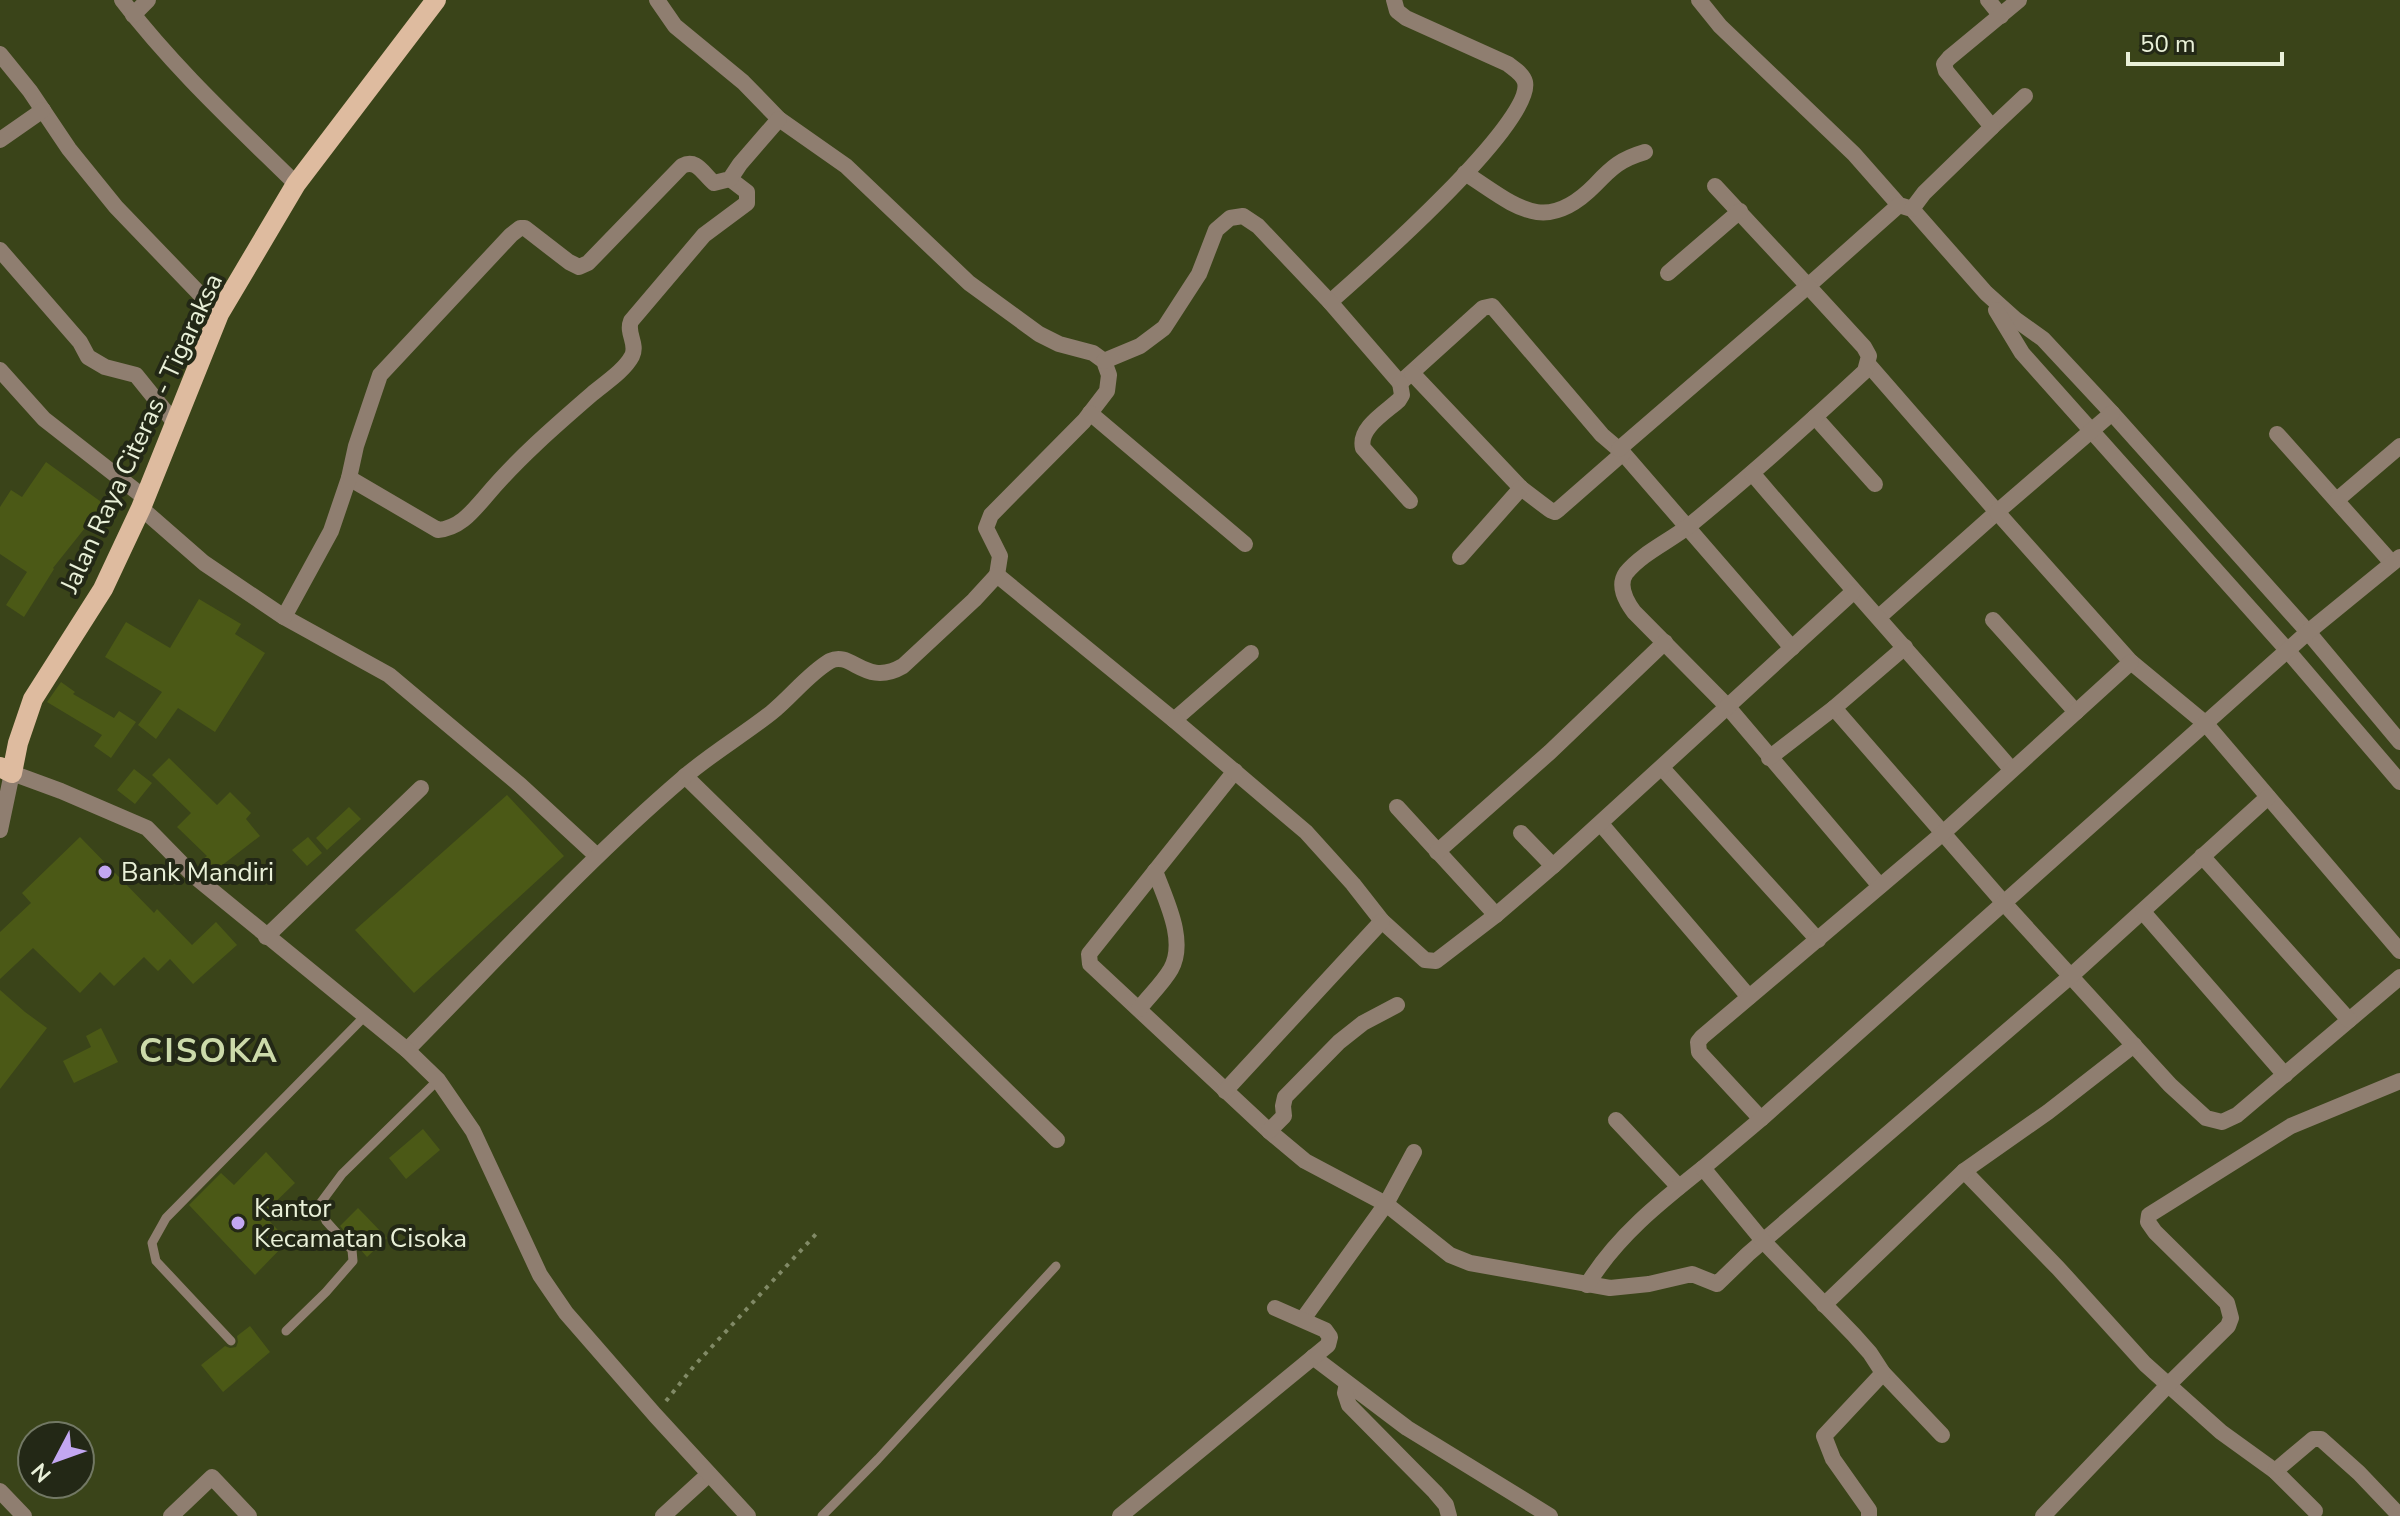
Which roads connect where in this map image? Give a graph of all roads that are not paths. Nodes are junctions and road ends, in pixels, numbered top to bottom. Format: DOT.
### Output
graph roads {
  1 [pos="122,0"];
  2 [pos="148,0"];
  3 [pos="436,0"];
  4 [pos="657,0"];
  5 [pos="1394,0"];
  6 [pos="1699,0"];
  7 [pos="1988,0"];
  8 [pos="2019,0"];
  9 [pos="133,15"];
  10 [pos="2001,16"];
  11 [pos="0,54"];
  12 [pos="2025,96"];
  13 [pos="43,110"];
  14 [pos="779,119"];
  15 [pos="1992,127"];
  16 [pos="0,140"];
  17 [pos="1645,152"];
  18 [pos="1465,173"];
  19 [pos="730,179"];
  20 [pos="296,184"];
  21 [pos="1715,186"];
  22 [pos="1905,207"];
  23 [pos="1740,211"];
  24 [pos="0,250"];
  25 [pos="1668,273"];
  26 [pos="1808,286"];
  27 [pos="1986,293"];
  28 [pos="1330,302"];
  29 [pos="219,314"];
  30 [pos="1104,361"];
  31 [pos="1868,364"];
  32 [pos="0,370"];
  33 [pos="1406,378"];
  34 [pos="1090,413"];
  35 [pos="2112,413"];
  36 [pos="1815,417"];
  37 [pos="174,422"];
  38 [pos="2092,431"];
  39 [pos="2277,434"];
  40 [pos="2400,446"];
  41 [pos="1621,451"];
  42 [pos="1752,473"];
  43 [pos="349,478"];
  44 [pos="1875,484"];
  45 [pos="1521,488"];
  46 [pos="2338,499"];
  47 [pos="1410,501"];
  48 [pos="143,503"];
  49 [pos="1997,512"];
  50 [pos="1687,528"];
  51 [pos="1245,544"];
  52 [pos="1460,557"];
  53 [pos="2396,560"];
  54 [pos="997,575"];
  55 [pos="1853,592"];
  56 [pos="284,617"];
  57 [pos="1879,617"];
  58 [pos="1993,620"];
  59 [pos="2308,632"];
  60 [pos="1665,642"];
  61 [pos="1905,647"];
  62 [pos="1792,648"];
  63 [pos="2288,651"];
  64 [pos="1251,653"];
  65 [pos="2131,662"];
  66 [pos="1727,706"];
  67 [pos="1834,708"];
  68 [pos="2076,712"];
  69 [pos="1174,720"];
  70 [pos="2206,724"];
  71 [pos="2400,742"];
  72 [pos="1769,758"];
  73 [pos="1662,768"];
  74 [pos="2011,769"];
  75 [pos="6,770"];
  76 [pos="1235,771"];
  77 [pos="685,776"];
  78 [pos="2400,782"];
  79 [pos="421,788"];
  80 [pos="2268,797"];
  81 [pos="1397,807"];
  82 [pos="1601,824"];
  83 [pos="0,830"];
  84 [pos="1521,833"];
  85 [pos="1943,833"];
  86 [pos="1437,852"];
  87 [pos="597,856"];
  88 [pos="2202,856"];
  89 [pos="1553,866"];
  90 [pos="1155,871"];
  91 [pos="1880,886"];
  92 [pos="2003,902"];
  93 [pos="2143,912"];
  94 [pos="1496,915"];
  95 [pos="1382,921"];
  96 [pos="266,937"];
  97 [pos="1818,940"];
  98 [pos="2400,951"];
  99 [pos="2072,975"];
  100 [pos="2400,977"];
  101 [pos="1749,997"];
  102 [pos="1397,1005"];
  103 [pos="1139,1009"];
  104 [pos="365,1016"];
  105 [pos="2349,1020"];
  106 [pos="2134,1045"];
  107 [pos="407,1050"];
  108 [pos="2285,1075"];
  109 [pos="438,1080"];
  110 [pos="2400,1081"];
  111 [pos="1225,1091"];
  112 [pos="1761,1119"];
  113 [pos="1616,1120"];
  114 [pos="1269,1131"];
  115 [pos="1057,1140"];
  116 [pos="1414,1152"];
  117 [pos="1703,1168"];
  118 [pos="1964,1171"];
  119 [pos="1679,1187"];
  120 [pos="1386,1204"];
  121 [pos="1764,1242"];
  122 [pos="1056,1266"];
  123 [pos="1587,1285"];
  124 [pos="1824,1305"];
  125 [pos="1275,1308"];
  126 [pos="1303,1319"];
  127 [pos="286,1331"];
  128 [pos="231,1341"];
  129 [pos="1313,1357"];
  130 [pos="1883,1373"];
  131 [pos="1347,1383"];
  132 [pos="2168,1385"];
  133 [pos="1942,1435"];
  134 [pos="2275,1471"];
  135 [pos="709,1474"];
  136 [pos="0,1491"];
  137 [pos="2315,1511"];
  138 [pos="24,1516"];
  139 [pos="171,1516"];
  140 [pos="249,1516"];
  141 [pos="663,1516"];
  142 [pos="748,1516"];
  143 [pos="822,1516"];
  144 [pos="1120,1516"];
  145 [pos="1449,1516"];
  146 [pos="1550,1516"];
  147 [pos="1869,1516"];
  148 [pos="2043,1516"];
  149 [pos="2400,1516"];
  1 -- 9 [label="street"];
  2 -- 9 [label="street"];
  3 -- 20 [label="main road, Jalan Raya Citeras - Tigaraksa"];
  4 -- 14 [label="street"];
  5 -- 18 [label="street"];
  6 -- 22 [label="street"];
  7 -- 10 [label="street"];
  8 -- 10 [label="street"];
  9 -- 20 [label="street"];
  10 -- 15 [label="street"];
  11 -- 13 [label="street"];
  12 -- 15 [label="street"];
  13 -- 16 [label="street"];
  13 -- 29 [label="street"];
  14 -- 19 [label="street"];
  14 -- 30 [label="street"];
  15 -- 22 [label="street"];
  17 -- 18 [label="street"];
  18 -- 28 [label="street"];
  19 -- 43 [label="street"];
  19 -- 43 [label="street"];
  20 -- 29 [label="main road, Jalan Raya Citeras - Tigaraksa"];
  21 -- 23 [label="street"];
  22 -- 26 [label="street"];
  22 -- 27 [label="street"];
  23 -- 25 [label="street"];
  23 -- 26 [label="street"];
  24 -- 37 [label="street"];
  26 -- 31 [label="street"];
  26 -- 41 [label="street"];
  27 -- 35 [label="street"];
  27 -- 38 [label="street"];
  28 -- 30 [label="street"];
  28 -- 33 [label="street"];
  29 -- 37 [label="main road, Jalan Raya Citeras - Tigaraksa"];
  30 -- 34 [label="street"];
  31 -- 36 [label="street"];
  31 -- 49 [label="street"];
  32 -- 48 [label="street"];
  33 -- 41 [label="street"];
  33 -- 45 [label="street"];
  33 -- 47 [label="street"];
  34 -- 51 [label="street"];
  34 -- 54 [label="street"];
  35 -- 38 [label="street"];
  35 -- 59 [label="street"];
  36 -- 42 [label="street"];
  36 -- 44 [label="street"];
  37 -- 48 [label="main road, Jalan Raya Citeras - Tigaraksa"];
  38 -- 49 [label="street"];
  38 -- 63 [label="street"];
  39 -- 46 [label="street"];
  40 -- 46 [label="street"];
  41 -- 45 [label="street"];
  41 -- 50 [label="street"];
  42 -- 50 [label="street"];
  42 -- 55 [label="street"];
  43 -- 56 [label="street"];
  45 -- 52 [label="street"];
  46 -- 53 [label="street"];
  48 -- 56 [label="street"];
  48 -- 75 [label="main road, Jalan Raya Citeras - Tigaraksa"];
  49 -- 57 [label="street"];
  49 -- 65 [label="street"];
  50 -- 60 [label="street"];
  50 -- 62 [label="street"];
  53 -- 59 [label="street"];
  54 -- 69 [label="street"];
  54 -- 77 [label="street"];
  55 -- 57 [label="street"];
  55 -- 62 [label="street"];
  56 -- 87 [label="street"];
  57 -- 61 [label="street"];
  58 -- 68 [label="street"];
  59 -- 63 [label="street"];
  59 -- 71 [label="street"];
  60 -- 66 [label="street"];
  60 -- 86 [label="street"];
  61 -- 67 [label="street"];
  61 -- 74 [label="street"];
  62 -- 66 [label="street"];
  63 -- 70 [label="street"];
  63 -- 78 [label="street"];
  64 -- 69 [label="street"];
  65 -- 68 [label="street"];
  65 -- 70 [label="street"];
  66 -- 72 [label="street"];
  66 -- 73 [label="street"];
  67 -- 72 [label="street"];
  67 -- 85 [label="street"];
  68 -- 74 [label="street"];
  69 -- 76 [label="street"];
  70 -- 80 [label="street"];
  70 -- 92 [label="street"];
  72 -- 91 [label="street"];
  73 -- 82 [label="street"];
  73 -- 97 [label="street"];
  74 -- 85 [label="street"];
  75 -- 83 [label="street"];
  75 -- 96 [label="street"];
  76 -- 90 [label="street"];
  76 -- 95 [label="street"];
  77 -- 87 [label="street"];
  77 -- 115 [label="street"];
  79 -- 96 [label="street"];
  80 -- 88 [label="street"];
  80 -- 98 [label="street"];
  81 -- 86 [label="street"];
  82 -- 89 [label="street"];
  82 -- 101 [label="street"];
  84 -- 89 [label="street"];
  85 -- 91 [label="street"];
  85 -- 92 [label="street"];
  86 -- 94 [label="street"];
  87 -- 107 [label="street"];
  88 -- 93 [label="street"];
  88 -- 105 [label="street"];
  89 -- 94 [label="street"];
  90 -- 103 [label="street"];
  90 -- 103 [label="street"];
  91 -- 97 [label="street"];
  92 -- 99 [label="street"];
  92 -- 112 [label="street"];
  93 -- 99 [label="street"];
  93 -- 108 [label="street"];
  94 -- 95 [label="street"];
  95 -- 111 [label="street"];
  96 -- 104 [label="street"];
  97 -- 101 [label="street"];
  99 -- 106 [label="street"];
  99 -- 121 [label="street"];
  100 -- 105 [label="street"];
  101 -- 112 [label="street"];
  102 -- 114 [label="street"];
  103 -- 111 [label="street"];
  104 -- 107 [label="street"];
  104 -- 128 [label="lane"];
  105 -- 108 [label="street"];
  106 -- 108 [label="street"];
  106 -- 118 [label="street"];
  107 -- 109 [label="street"];
  109 -- 127 [label="lane"];
  109 -- 135 [label="street"];
  110 -- 132 [label="street"];
  111 -- 114 [label="street"];
  112 -- 117 [label="street"];
  113 -- 119 [label="street"];
  114 -- 120 [label="street"];
  116 -- 120 [label="street"];
  117 -- 119 [label="street"];
  117 -- 121 [label="street"];
  118 -- 124 [label="street"];
  118 -- 132 [label="street"];
  119 -- 123 [label="street"];
  120 -- 123 [label="street"];
  120 -- 126 [label="street"];
  121 -- 123 [label="street"];
  121 -- 124 [label="street"];
  122 -- 143 [label="lane"];
  124 -- 130 [label="street"];
  125 -- 126 [label="street"];
  126 -- 129 [label="street"];
  129 -- 131 [label="street"];
  129 -- 144 [label="street"];
  130 -- 133 [label="street"];
  130 -- 147 [label="street"];
  131 -- 145 [label="street"];
  131 -- 146 [label="street"];
  132 -- 134 [label="street"];
  132 -- 148 [label="street"];
  134 -- 137 [label="street"];
  134 -- 149 [label="street"];
  135 -- 141 [label="street"];
  135 -- 142 [label="street"];
  136 -- 138 [label="street"];
  139 -- 140 [label="street"];
}
